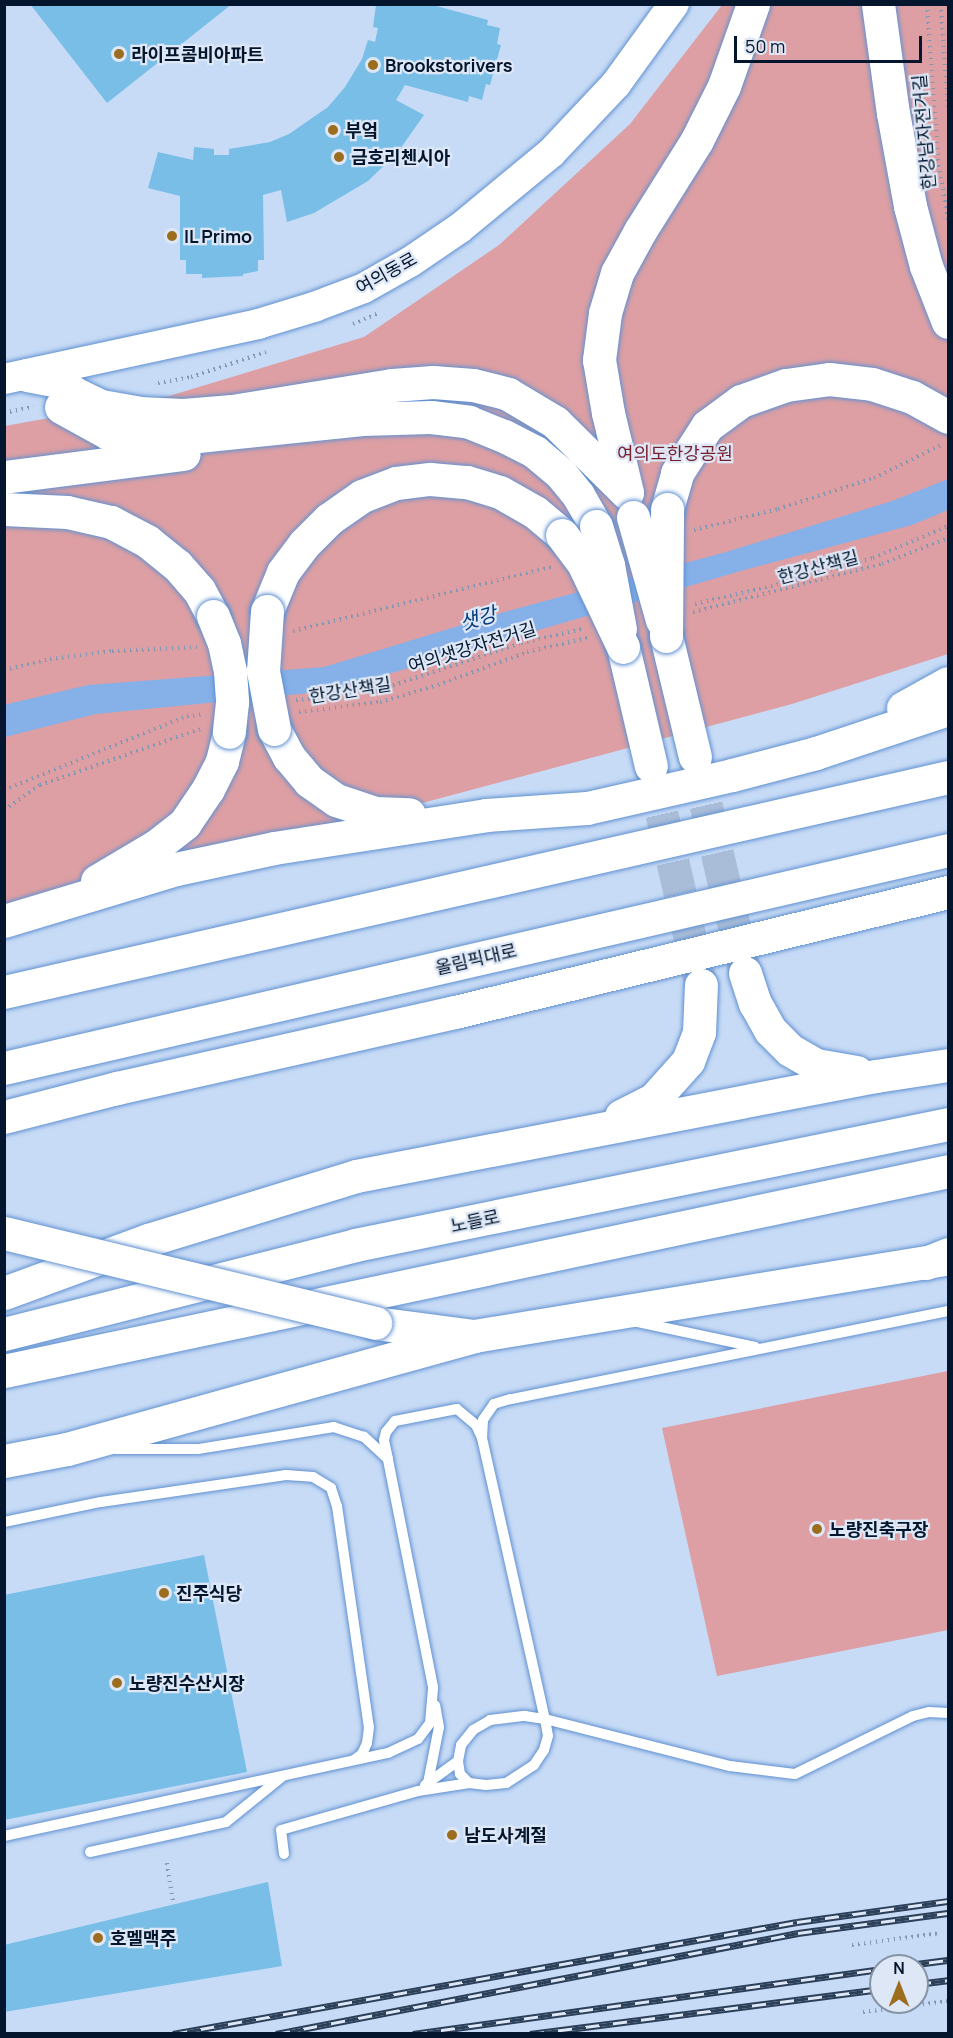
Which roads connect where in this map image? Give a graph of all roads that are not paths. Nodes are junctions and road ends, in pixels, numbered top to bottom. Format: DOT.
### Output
graph roads {
  1 [pos="674,4"];
  2 [pos="753,4"];
  3 [pos="878,4"];
  4 [pos="948,322"];
  5 [pos="16,377"];
  6 [pos="948,417"];
  7 [pos="504,436"];
  8 [pos="4,477"];
  9 [pos="630,505"];
  10 [pos="4,509"];
  11 [pos="677,625"];
  12 [pos="610,641"];
  13 [pos="948,683"];
  14 [pos="948,709"];
  15 [pos="816,753"];
  16 [pos="695,757"];
  17 [pos="651,766"];
  18 [pos="948,777"];
  19 [pos="486,816"];
  20 [pos="948,850"];
  21 [pos="948,892"];
  22 [pos="67,902"];
  23 [pos="4,921"];
  24 [pos="745,973"];
  25 [pos="701,985"];
  26 [pos="4,992"];
  27 [pos="948,1065"];
  28 [pos="4,1068"];
  29 [pos="876,1076"];
  30 [pos="4,1117"];
  31 [pos="948,1124"];
  32 [pos="596,1128"];
  33 [pos="948,1171"];
  34 [pos="4,1233"];
  35 [pos="941,1259"];
  36 [pos="4,1293"];
  37 [pos="948,1311"];
  38 [pos="600,1314"];
  39 [pos="4,1334"];
  40 [pos="474,1336"];
  41 [pos="761,1348"];
  42 [pos="4,1371"];
  43 [pos="482,1438"];
  44 [pos="67,1449"];
  45 [pos="388,1459"];
  46 [pos="4,1461"];
  47 [pos="4,1522"];
  48 [pos="433,1687"];
  49 [pos="948,1713"];
  50 [pos="545,1719"];
  51 [pos="352,1761"];
  52 [pos="458,1761"];
  53 [pos="286,1774"];
  54 [pos="428,1783"];
  55 [pos="469,1783"];
  56 [pos="418,1791"];
  57 [pos="4,1836"];
  58 [pos="90,1852"];
  59 [pos="284,1854"];
  1 -- 5 [label="main road, 여의동로"];
  2 -- 9 [label="main road"];
  3 -- 4 [label="main road"];
  5 -- 7 [label="main road"];
  5 -- 9 [label="main road"];
  6 -- 11 [label="main road, bridge"];
  7 -- 8 [label="main road"];
  7 -- 12 [label="main road, bridge"];
  9 -- 11 [label="main road, bridge"];
  10 -- 22 [label="main road, bridge"];
  11 -- 16 [label="main road"];
  12 -- 17 [label="main road"];
  12 -- 19 [label="main road, bridge"];
  13 -- 15 [label="main road"];
  14 -- 15 [label="main road"];
  15 -- 19 [label="main road"];
  18 -- 26 [label="main road"];
  19 -- 22 [label="main road"];
  20 -- 28 [label="main road, 올림픽대로"];
  21 -- 30 [label="main road"];
  22 -- 23 [label="main road"];
  24 -- 29 [label="main road"];
  25 -- 32 [label="main road"];
  27 -- 29 [label="main road"];
  29 -- 32 [label="main road"];
  31 -- 39 [label="main road, 노들로"];
  32 -- 36 [label="main road"];
  33 -- 42 [label="main road"];
  34 -- 40 [label="main road, bridge"];
  35 -- 38 [label="main road"];
  37 -- 41 [label="lane"];
  38 -- 40 [label="main road"];
  38 -- 41 [label="lane"];
  40 -- 44 [label="main road"];
  41 -- 43 [label="lane"];
  43 -- 45 [label="lane"];
  43 -- 50 [label="lane"];
  44 -- 45 [label="lane"];
  44 -- 46 [label="main road"];
  45 -- 48 [label="lane"];
  47 -- 51 [label="lane"];
  48 -- 51 [label="lane"];
  48 -- 54 [label="lane"];
  49 -- 50 [label="lane"];
  50 -- 52 [label="lane"];
  50 -- 55 [label="lane"];
  51 -- 53 [label="lane"];
  52 -- 54 [label="lane"];
  52 -- 55 [label="lane"];
  53 -- 57 [label="lane"];
  53 -- 58 [label="lane"];
  54 -- 56 [label="lane"];
  55 -- 56 [label="lane"];
  56 -- 59 [label="lane"];
}
